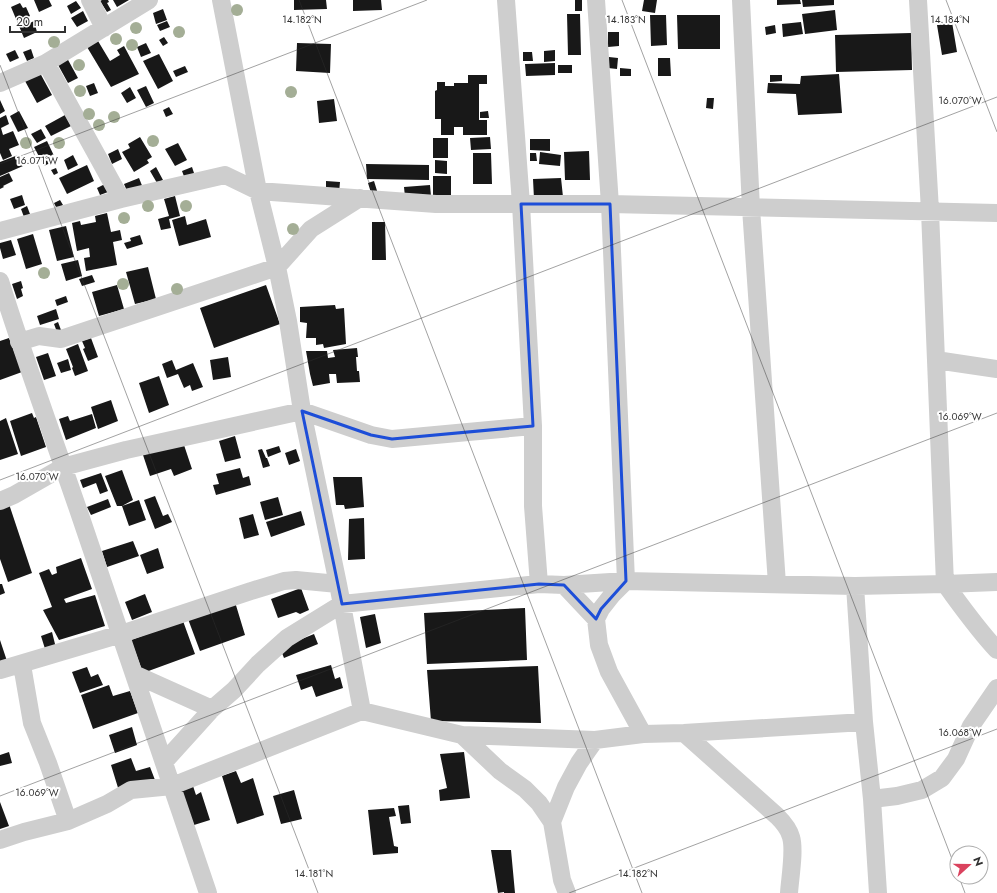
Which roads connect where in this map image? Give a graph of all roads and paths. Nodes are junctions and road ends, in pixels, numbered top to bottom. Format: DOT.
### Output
graph roads {
  1 [pos="90,0"];
  2 [pos="149,0"];
  3 [pos="221,0"];
  4 [pos="506,0"];
  5 [pos="596,0"];
  6 [pos="741,0"];
  7 [pos="918,0"];
  8 [pos="104,28"];
  9 [pos="46,63"];
  10 [pos="0,83"];
  11 [pos="258,191"];
  12 [pos="360,198"];
  13 [pos="121,199"];
  14 [pos="521,204"];
  15 [pos="610,204"];
  16 [pos="751,208"];
  17 [pos="930,211"];
  18 [pos="997,213"];
  19 [pos="0,231"];
  20 [pos="277,267"];
  21 [pos="2,291"];
  22 [pos="19,342"];
  23 [pos="936,360"];
  24 [pos="997,370"];
  25 [pos="302,412"];
  26 [pos="533,426"];
  27 [pos="63,467"];
  28 [pos="0,501"];
  29 [pos="626,581"];
  30 [pos="997,582"];
  31 [pos="338,584"];
  32 [pos="539,584"];
  33 [pos="777,584"];
  34 [pos="945,584"];
  35 [pos="564,585"];
  36 [pos="855,586"];
  37 [pos="342,604"];
  38 [pos="596,620"];
  39 [pos="120,634"];
  40 [pos="997,650"];
  41 [pos="22,664"];
  42 [pos="0,670"];
  43 [pos="134,674"];
  44 [pos="997,688"];
  45 [pos="212,709"];
  46 [pos="362,711"];
  47 [pos="864,722"];
  48 [pos="684,733"];
  49 [pos="643,734"];
  50 [pos="462,735"];
  51 [pos="595,740"];
  52 [pos="164,762"];
  53 [pos="172,786"];
  54 [pos="872,799"];
  55 [pos="68,821"];
  56 [pos="552,822"];
  57 [pos="0,840"];
  58 [pos="208,893"];
  59 [pos="567,893"];
  60 [pos="789,893"];
  61 [pos="878,893"];
  1 -- 8 [label="street"];
  2 -- 8 [label="street"];
  3 -- 11 [label="street"];
  4 -- 14 [label="street"];
  5 -- 15 [label="street"];
  6 -- 16 [label="street"];
  7 -- 17 [label="street"];
  8 -- 9 [label="street"];
  9 -- 10 [label="street"];
  9 -- 13 [label="street"];
  11 -- 12 [label="street"];
  11 -- 13 [label="street"];
  11 -- 20 [label="street"];
  12 -- 14 [label="street"];
  12 -- 20 [label="street"];
  13 -- 19 [label="street"];
  14 -- 15 [label="street"];
  14 -- 26 [label="street"];
  15 -- 16 [label="street"];
  15 -- 29 [label="street"];
  16 -- 17 [label="street"];
  16 -- 33 [label="street"];
  17 -- 18 [label="street"];
  17 -- 23 [label="street"];
  20 -- 22 [label="street"];
  20 -- 25 [label="street"];
  21 -- 22 [label="street"];
  22 -- 27 [label="street"];
  23 -- 24 [label="street"];
  23 -- 34 [label="street"];
  25 -- 26 [label="street"];
  25 -- 27 [label="street"];
  25 -- 31 [label="street"];
  26 -- 32 [label="street"];
  27 -- 28 [label="street"];
  27 -- 39 [label="street"];
  29 -- 33 [label="street"];
  29 -- 35 [label="street"];
  29 -- 38 [label="street"];
  30 -- 34 [label="street"];
  31 -- 37 [label="street"];
  31 -- 39 [label="street"];
  32 -- 35 [label="street"];
  32 -- 37 [label="street"];
  33 -- 36 [label="street"];
  34 -- 36 [label="street"];
  34 -- 40 [label="street"];
  35 -- 38 [label="street"];
  36 -- 47 [label="street"];
  37 -- 45 [label="street"];
  37 -- 46 [label="street"];
  38 -- 49 [label="street"];
  39 -- 41 [label="street"];
  39 -- 43 [label="street"];
  41 -- 42 [label="street"];
  41 -- 55 [label="street"];
  43 -- 45 [label="street"];
  43 -- 52 [label="street"];
  44 -- 54 [label="street"];
  45 -- 52 [label="street"];
  46 -- 50 [label="street"];
  46 -- 53 [label="street"];
  47 -- 48 [label="street"];
  47 -- 54 [label="street"];
  48 -- 49 [label="street"];
  48 -- 60 [label="street"];
  49 -- 51 [label="street"];
  50 -- 51 [label="street"];
  50 -- 56 [label="street"];
  51 -- 56 [label="street"];
  52 -- 53 [label="street"];
  53 -- 55 [label="street"];
  53 -- 58 [label="street"];
  54 -- 61 [label="street"];
  55 -- 57 [label="street"];
  56 -- 59 [label="street"];
}
